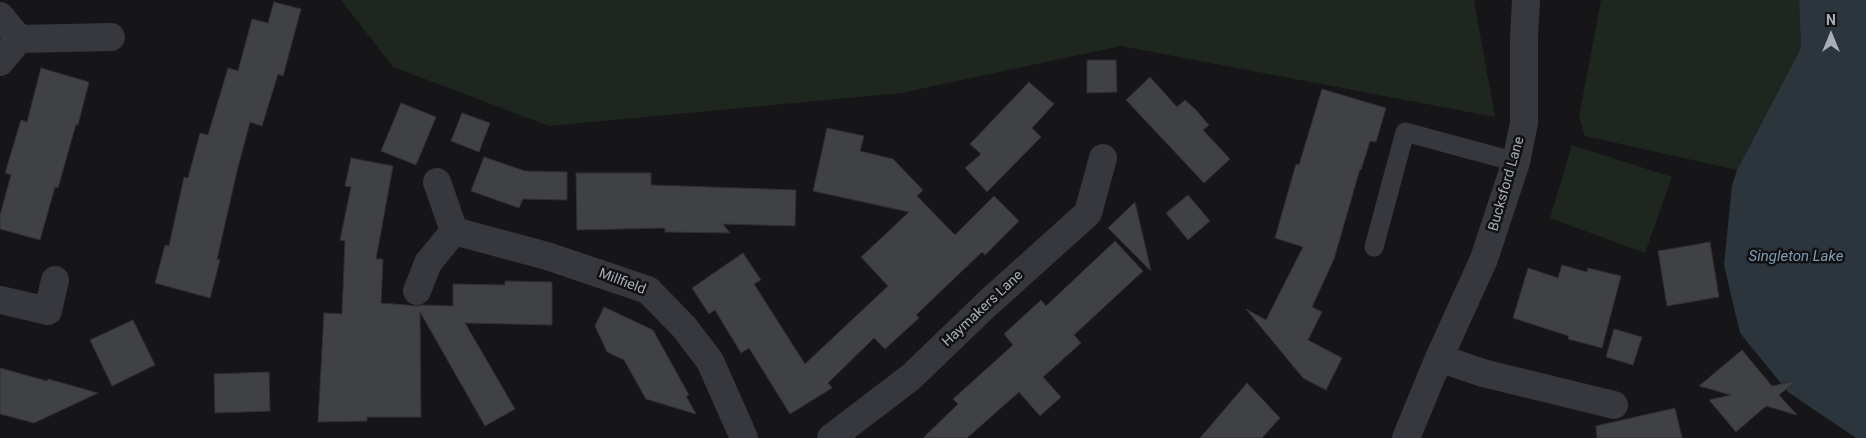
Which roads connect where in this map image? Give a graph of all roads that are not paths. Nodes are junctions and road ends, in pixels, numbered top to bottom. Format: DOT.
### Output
graph roads {
  1 [pos="1526,0"];
  2 [pos="0,16"];
  3 [pos="111,37"];
  4 [pos="19,39"];
  5 [pos="0,62"];
  6 [pos="1103,158"];
  7 [pos="1516,162"];
  8 [pos="437,182"];
  9 [pos="454,231"];
  10 [pos="1374,247"];
  11 [pos="55,280"];
  12 [pos="417,291"];
  13 [pos="0,300"];
  14 [pos="1439,358"];
  15 [pos="1614,405"];
  16 [pos="744,438"];
  17 [pos="831,438"];
  18 [pos="1406,438"];
  1 -- 7 [label="street, Bucksford Lane"];
  2 -- 4 [label="street"];
  3 -- 4 [label="street"];
  4 -- 5 [label="street"];
  6 -- 17 [label="street, Haymakers Lane"];
  7 -- 10 [label="lane"];
  7 -- 14 [label="street, Bucksford Lane"];
  8 -- 9 [label="street"];
  9 -- 12 [label="street"];
  9 -- 16 [label="street, Millfield"];
  11 -- 13 [label="street"];
  14 -- 15 [label="street"];
  14 -- 18 [label="street, Bucksford Lane"];
}
